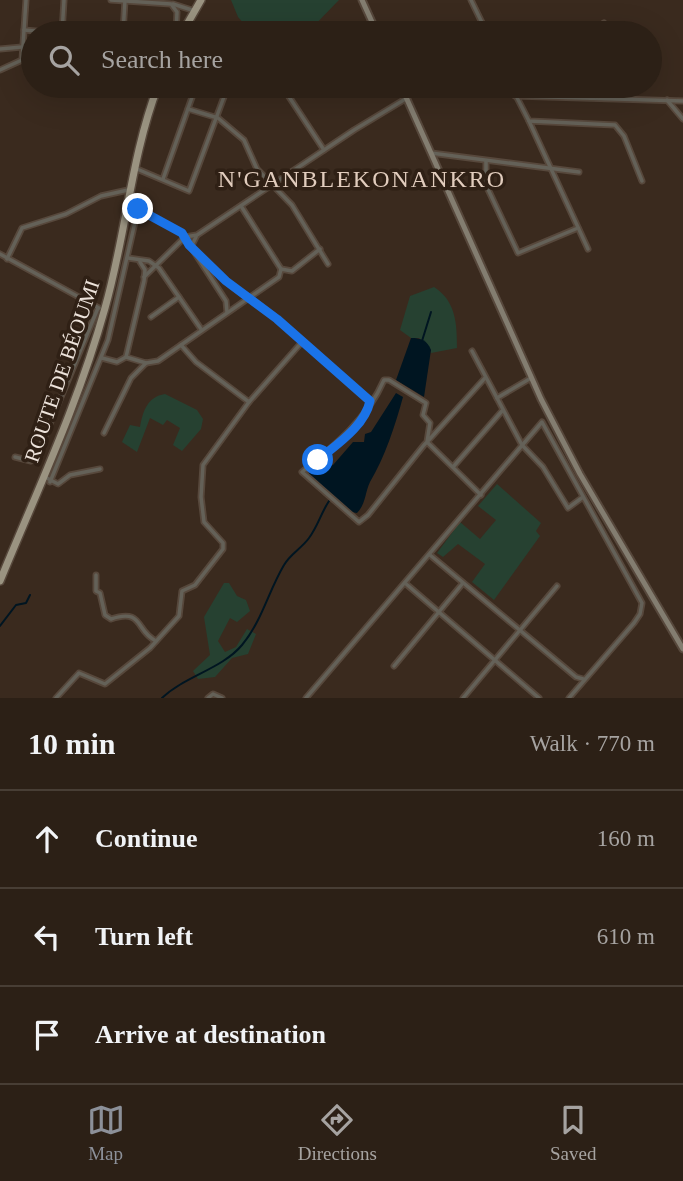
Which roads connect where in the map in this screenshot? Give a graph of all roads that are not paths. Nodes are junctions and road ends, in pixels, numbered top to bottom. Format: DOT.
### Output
graph roads {
  1 [pos="26,0"];
  2 [pos="64,0"];
  3 [pos="111,0"];
  4 [pos="125,0"];
  5 [pos="201,0"];
  6 [pos="362,0"];
  7 [pos="471,0"];
  8 [pos="171,4"];
  9 [pos="193,14"];
  10 [pos="177,20"];
  11 [pos="25,21"];
  12 [pos="61,21"];
  13 [pos="124,21"];
  14 [pos="189,21"];
  15 [pos="372,21"];
  16 [pos="481,21"];
  17 [pos="21,48"];
  18 [pos="0,50"];
  19 [pos="21,60"];
  20 [pos="0,70"];
  21 [pos="155,98"];
  22 [pos="192,98"];
  23 [pos="225,98"];
  24 [pos="290,98"];
  25 [pos="407,98"];
  26 [pos="516,98"];
  27 [pos="597,98"];
  28 [pos="667,100"];
  29 [pos="683,101"];
  30 [pos="188,108"];
  31 [pos="218,118"];
  32 [pos="683,119"];
  33 [pos="529,121"];
  34 [pos="324,150"];
  35 [pos="431,153"];
  36 [pos="486,161"];
  37 [pos="136,169"];
  38 [pos="550,169"];
  39 [pos="579,172"];
  40 [pos="163,180"];
  41 [pos="642,181"];
  42 [pos="272,186"];
  43 [pos="133,188"];
  44 [pos="130,205"];
  45 [pos="241,206"];
  46 [pos="138,209"];
  47 [pos="578,228"];
  48 [pos="197,235"];
  49 [pos="185,237"];
  50 [pos="191,247"];
  51 [pos="320,249"];
  52 [pos="588,249"];
  53 [pos="0,254"];
  54 [pos="128,258"];
  55 [pos="7,259"];
  56 [pos="138,260"];
  57 [pos="328,264"];
  58 [pos="155,265"];
  59 [pos="281,269"];
  60 [pos="144,277"];
  61 [pos="179,298"];
  62 [pos="250,298"];
  63 [pos="102,309"];
  64 [pos="224,315"];
  65 [pos="151,317"];
  66 [pos="201,329"];
  67 [pos="302,342"];
  68 [pos="181,345"];
  69 [pos="472,352"];
  70 [pos="126,357"];
  71 [pos="102,358"];
  72 [pos="146,363"];
  73 [pos="485,378"];
  74 [pos="531,378"];
  75 [pos="496,398"];
  76 [pos="370,401"];
  77 [pos="250,402"];
  78 [pos="502,411"];
  79 [pos="104,433"];
  80 [pos="427,442"];
  81 [pos="523,445"];
  82 [pos="15,457"];
  83 [pos="453,467"];
  84 [pos="100,469"];
  85 [pos="47,479"];
  86 [pos="481,495"];
  87 [pos="583,498"];
  88 [pos="430,555"];
  89 [pos="96,575"];
  90 [pos="0,581"];
  91 [pos="405,583"];
  92 [pos="463,583"];
  93 [pos="557,586"];
  94 [pos="438,612"];
  95 [pos="519,630"];
  96 [pos="156,641"];
  97 [pos="683,649"];
  98 [pos="494,659"];
  99 [pos="394,666"];
  100 [pos="584,680"];
  101 [pos="56,698"];
  102 [pos="208,698"];
  103 [pos="222,698"];
  104 [pos="306,698"];
  105 [pos="463,698"];
  106 [pos="539,698"];
  107 [pos="569,698"];
  1 -- 11 [label="street"];
  2 -- 12 [label="street"];
  3 -- 4 [label="street"];
  4 -- 8 [label="street"];
  4 -- 13 [label="street"];
  5 -- 9 [label="main road"];
  6 -- 15 [label="main road"];
  7 -- 16 [label="street"];
  8 -- 9 [label="street"];
  8 -- 10 [label="street"];
  9 -- 10 [label="street"];
  9 -- 14 [label="main road"];
  17 -- 18 [label="street"];
  19 -- 20 [label="street"];
  21 -- 37 [label="main road, ROUTE DE BÉOUMI"];
  22 -- 30 [label="street"];
  23 -- 31 [label="street"];
  24 -- 34 [label="street"];
  25 -- 34 [label="street"];
  25 -- 35 [label="main road"];
  26 -- 33 [label="street"];
  27 -- 28 [label="street"];
  28 -- 29 [label="street"];
  28 -- 32 [label="street"];
  30 -- 31 [label="street"];
  30 -- 40 [label="street"];
  31 -- 40 [label="street"];
  31 -- 42 [label="street"];
  33 -- 38 [label="street"];
  33 -- 41 [label="street"];
  34 -- 42 [label="street"];
  35 -- 36 [label="street"];
  35 -- 74 [label="main road"];
  36 -- 38 [label="street"];
  36 -- 47 [label="street"];
  37 -- 40 [label="street"];
  37 -- 43 [label="main road, ROUTE DE BÉOUMI"];
  38 -- 39 [label="street"];
  38 -- 47 [label="street"];
  42 -- 45 [label="street"];
  42 -- 51 [label="street"];
  43 -- 44 [label="main road, ROUTE DE BÉOUMI"];
  43 -- 55 [label="street"];
  44 -- 46 [label="street"];
  44 -- 63 [label="main road, ROUTE DE BÉOUMI"];
  45 -- 48 [label="street"];
  45 -- 59 [label="street"];
  46 -- 49 [label="street"];
  46 -- 54 [label="street"];
  47 -- 52 [label="street"];
  48 -- 49 [label="street"];
  48 -- 50 [label="street"];
  49 -- 50 [label="street"];
  49 -- 58 [label="street"];
  50 -- 62 [label="street"];
  50 -- 64 [label="street"];
  51 -- 57 [label="street"];
  51 -- 59 [label="street"];
  53 -- 55 [label="street"];
  54 -- 56 [label="street"];
  54 -- 71 [label="street"];
  55 -- 63 [label="street"];
  56 -- 58 [label="street"];
  56 -- 60 [label="street"];
  58 -- 60 [label="street"];
  58 -- 61 [label="street"];
  59 -- 62 [label="street"];
  60 -- 70 [label="street"];
  61 -- 65 [label="street"];
  61 -- 66 [label="street"];
  62 -- 64 [label="street"];
  62 -- 67 [label="street"];
  63 -- 82 [label="street"];
  63 -- 85 [label="main road, ROUTE DE BÉOUMI"];
  64 -- 66 [label="street"];
  66 -- 68 [label="street"];
  67 -- 76 [label="street"];
  67 -- 77 [label="street"];
  68 -- 72 [label="street"];
  68 -- 77 [label="street"];
  69 -- 73 [label="street"];
  70 -- 71 [label="street"];
  70 -- 72 [label="street"];
  71 -- 85 [label="street"];
  72 -- 79 [label="street"];
  73 -- 75 [label="street"];
  73 -- 80 [label="street"];
  74 -- 75 [label="street"];
  74 -- 97 [label="main road"];
  75 -- 78 [label="street"];
  76 -- 80 [label="street"];
  76 -- 80 [label="street"];
  77 -- 96 [label="street"];
  78 -- 81 [label="street"];
  78 -- 83 [label="street"];
  80 -- 83 [label="street"];
  81 -- 86 [label="street"];
  81 -- 87 [label="street"];
  81 -- 87 [label="street"];
  83 -- 86 [label="street"];
  84 -- 85 [label="street"];
  85 -- 90 [label="main road, ROUTE DE BÉOUMI"];
  86 -- 88 [label="street"];
  87 -- 100 [label="street"];
  88 -- 91 [label="street"];
  88 -- 92 [label="street"];
  89 -- 96 [label="street"];
  91 -- 94 [label="street"];
  91 -- 104 [label="street"];
  92 -- 94 [label="street"];
  92 -- 95 [label="street"];
  93 -- 95 [label="street"];
  94 -- 98 [label="street"];
  94 -- 99 [label="street"];
  95 -- 98 [label="street"];
  95 -- 100 [label="street"];
  96 -- 101 [label="street"];
  98 -- 105 [label="street"];
  98 -- 106 [label="street"];
  100 -- 107 [label="street"];
  102 -- 103 [label="street"];
}
